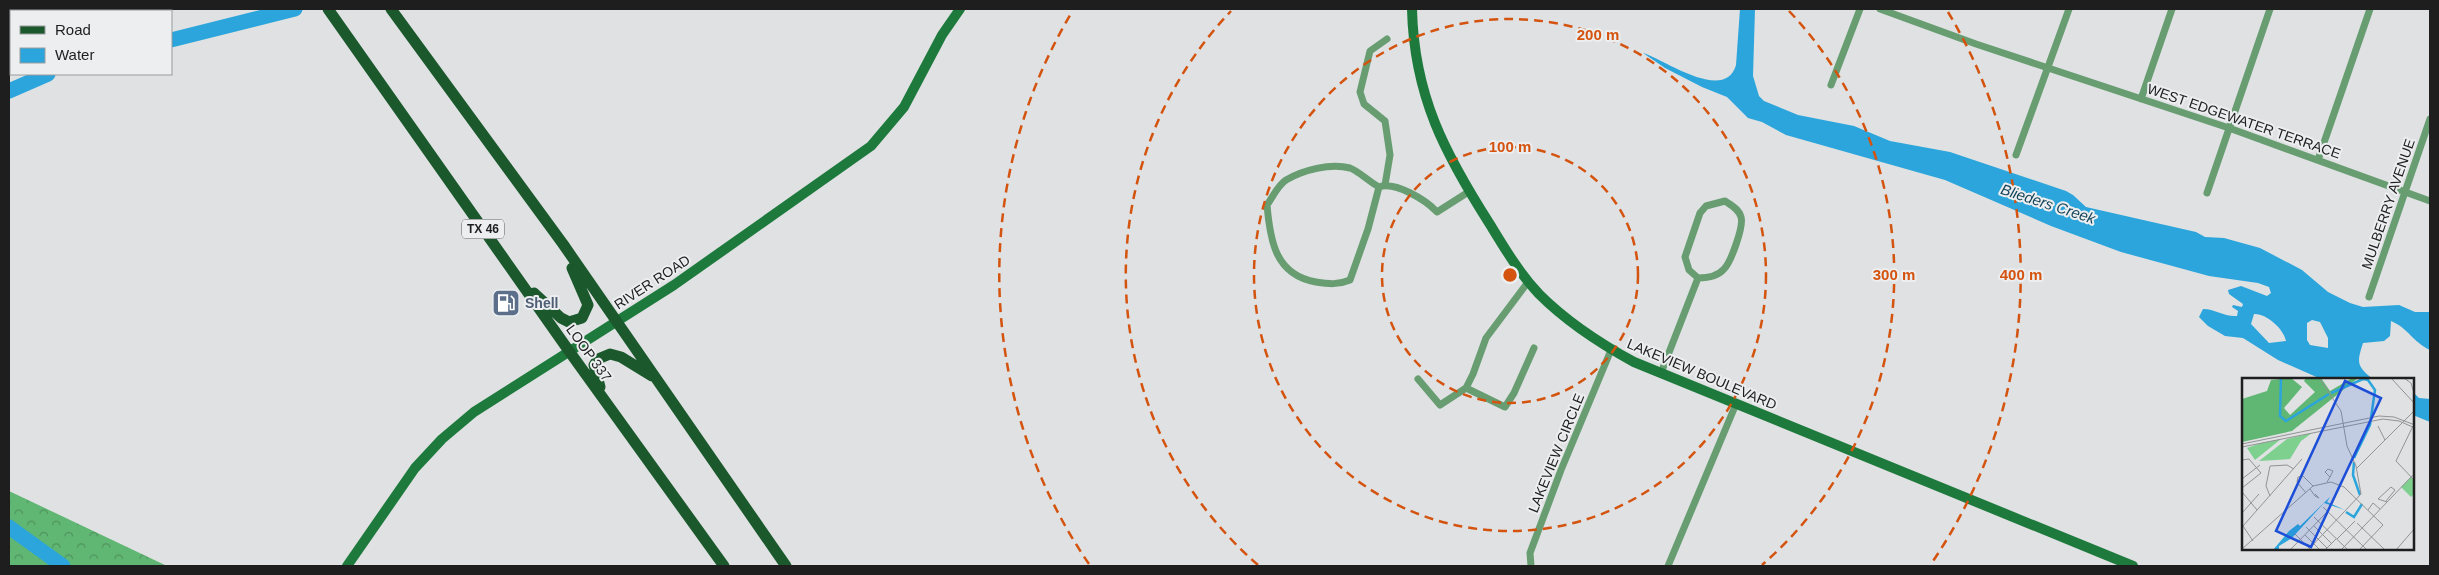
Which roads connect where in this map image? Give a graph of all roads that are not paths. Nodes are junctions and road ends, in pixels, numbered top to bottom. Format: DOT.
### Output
graph roads {
  1 [pos="328,9"];
  2 [pos="391,9"];
  3 [pos="960,9"];
  4 [pos="1412,9"];
  5 [pos="1860,9"];
  6 [pos="1880,9"];
  7 [pos="2069,9"];
  8 [pos="2172,9"];
  9 [pos="2270,9"];
  10 [pos="2370,9"];
  11 [pos="1387,39"];
  12 [pos="2049,66"];
  13 [pos="1831,85"];
  14 [pos="2141,99"];
  15 [pos="2430,119"];
  16 [pos="2229,128"];
  17 [pos="2016,155"];
  18 [pos="2318,160"];
  19 [pos="1382,186"];
  20 [pos="1470,191"];
  21 [pos="2404,192"];
  22 [pos="2207,193"];
  23 [pos="2430,201"];
  24 [pos="558,237"];
  25 [pos="518,278"];
  26 [pos="1698,278"];
  27 [pos="1528,282"];
  28 [pos="2369,297"];
  29 [pos="616,322"];
  30 [pos="1534,348"];
  31 [pos="1611,350"];
  32 [pos="569,351"];
  33 [pos="1660,373"];
  34 [pos="1418,379"];
  35 [pos="658,380"];
  36 [pos="1466,388"];
  37 [pos="605,401"];
  38 [pos="1736,404"];
  39 [pos="347,566"];
  40 [pos="724,566"];
  41 [pos="786,566"];
  42 [pos="1532,566"];
  43 [pos="1668,566"];
  44 [pos="2133,566"];
  1 -- 25 [label="main road, LOOP 337 / TX 46"];
  2 -- 24 [label="main road"];
  3 -- 29 [label="street, RIVER ROAD"];
  4 -- 20 [label="street, LAKEVIEW BOULEVARD"];
  5 -- 13 [label="street"];
  6 -- 12 [label="street, WEST EDGEWATER TERRACE"];
  7 -- 12 [label="street"];
  8 -- 14 [label="street"];
  9 -- 16 [label="street"];
  10 -- 18 [label="street"];
  11 -- 19 [label="street"];
  12 -- 14 [label="street, WEST EDGEWATER TERRACE"];
  12 -- 17 [label="street"];
  14 -- 16 [label="street, WEST EDGEWATER TERRACE"];
  15 -- 21 [label="street, MULBERRY AVENUE"];
  16 -- 18 [label="street, WEST EDGEWATER TERRACE"];
  16 -- 22 [label="street"];
  18 -- 21 [label="street, WEST EDGEWATER TERRACE"];
  19 -- 19 [label="street"];
  19 -- 20 [label="street"];
  20 -- 27 [label="street, LAKEVIEW BOULEVARD"];
  21 -- 23 [label="street, WEST EDGEWATER TERRACE"];
  21 -- 28 [label="street, MULBERRY AVENUE"];
  24 -- 25 [label="main road"];
  24 -- 29 [label="main road"];
  25 -- 32 [label="main road, LOOP 337 / TX 46"];
  26 -- 26 [label="street"];
  26 -- 33 [label="street"];
  27 -- 31 [label="street, LAKEVIEW BOULEVARD"];
  27 -- 36 [label="street"];
  29 -- 32 [label="street, RIVER ROAD"];
  29 -- 35 [label="main road"];
  30 -- 36 [label="street"];
  31 -- 33 [label="street, LAKEVIEW BOULEVARD"];
  31 -- 42 [label="street, LAKEVIEW CIRCLE"];
  32 -- 37 [label="main road, LOOP 337 / TX 46"];
  32 -- 39 [label="street, RIVER ROAD"];
  33 -- 38 [label="street, LAKEVIEW BOULEVARD"];
  34 -- 36 [label="street"];
  35 -- 37 [label="main road"];
  35 -- 41 [label="main road"];
  37 -- 40 [label="main road, LOOP 337 / TX 46"];
  38 -- 43 [label="street"];
  38 -- 44 [label="street, LAKEVIEW BOULEVARD"];
}
